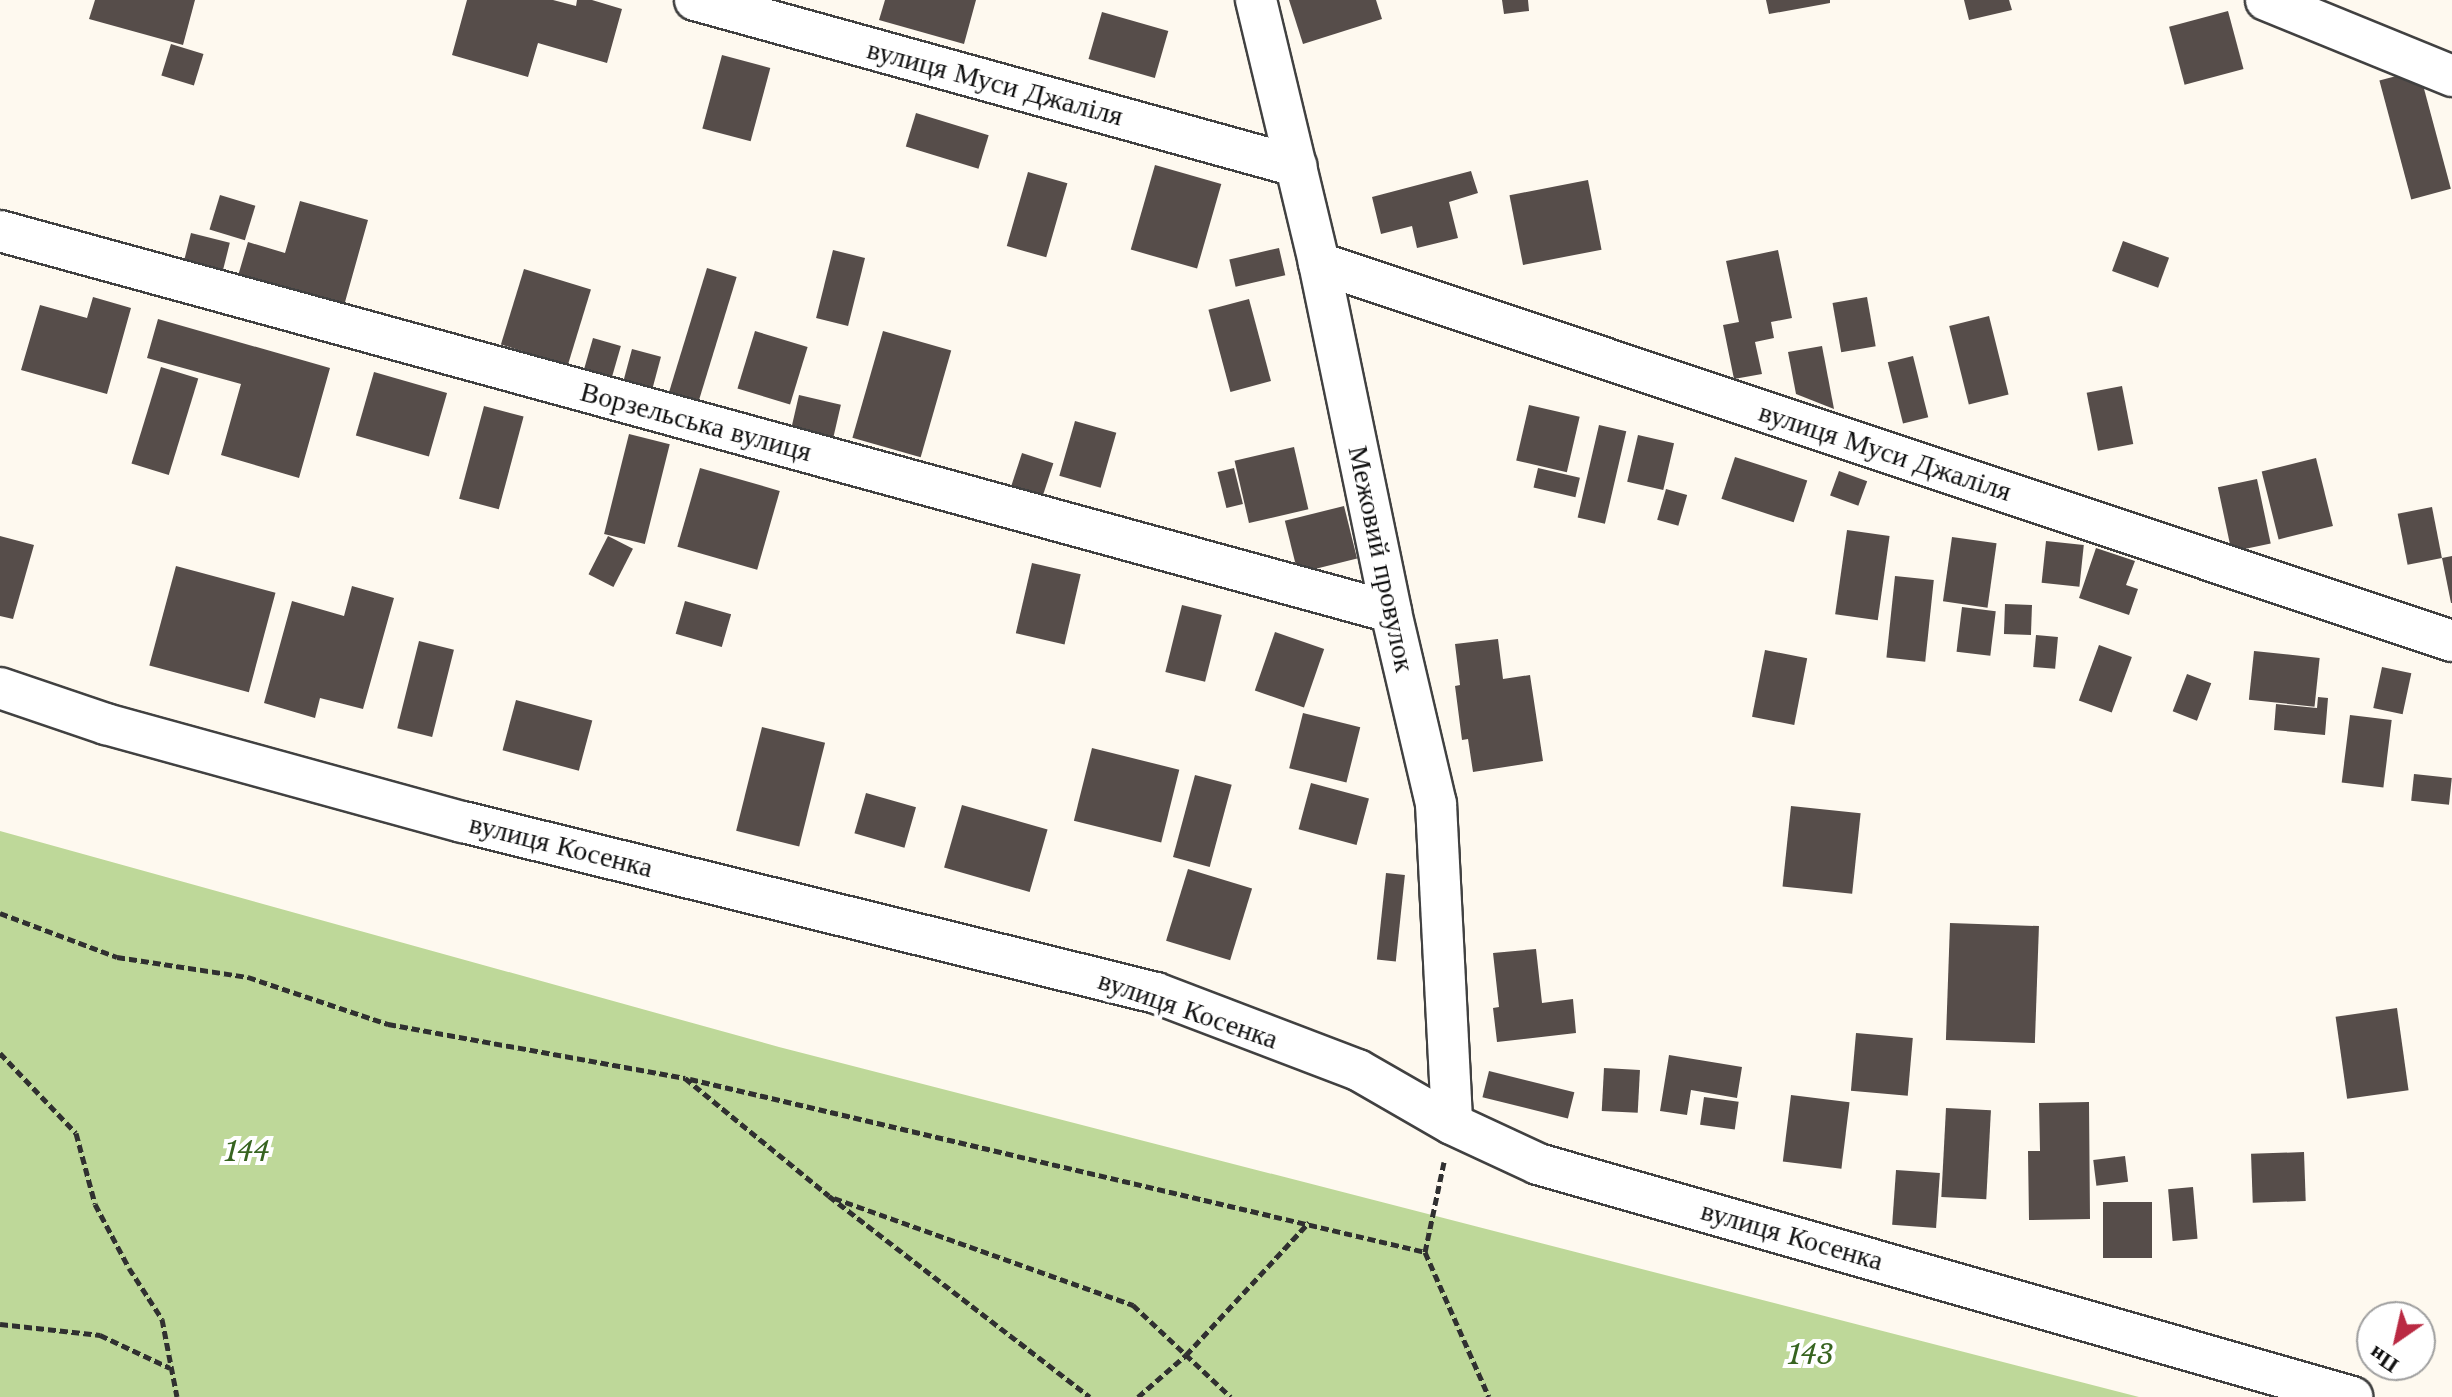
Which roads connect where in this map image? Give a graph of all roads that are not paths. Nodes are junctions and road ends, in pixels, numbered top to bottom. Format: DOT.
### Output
graph roads {
  1 [pos="695,0"];
  2 [pos="1256,0"];
  3 [pos="2266,0"];
  4 [pos="2452,76"];
  5 [pos="1296,166"];
  6 [pos="0,231"];
  7 [pos="1319,263"];
  8 [pos="1391,612"];
  9 [pos="2452,641"];
  10 [pos="0,688"];
  11 [pos="1452,1124"];
  12 [pos="2352,1397"];
  1 -- 5 [label="street, вулиця Муси Джаліля"];
  2 -- 5 [label="street, Межовий провулок"];
  3 -- 4 [label="street"];
  5 -- 7 [label="street, Межовий провулок"];
  6 -- 8 [label="street, Ворзельська вулиця"];
  7 -- 8 [label="street, Межовий провулок"];
  7 -- 9 [label="street, вулиця Муси Джаліля"];
  8 -- 11 [label="street, Межовий провулок"];
  10 -- 11 [label="street, вулиця Косенка"];
  11 -- 12 [label="street, вулиця Косенка"];
}
